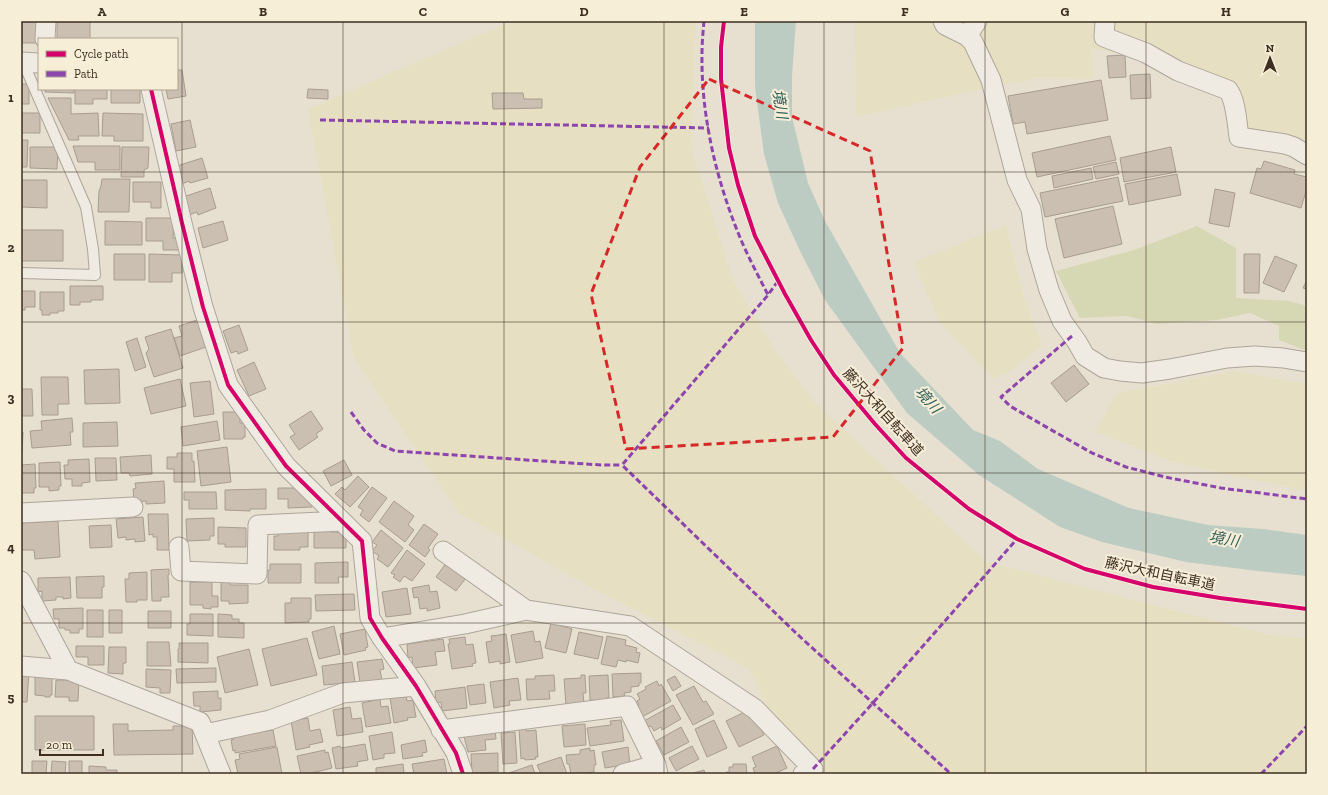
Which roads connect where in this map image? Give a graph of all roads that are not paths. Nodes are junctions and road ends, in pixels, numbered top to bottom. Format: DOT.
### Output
graph roads {
  1 [pos="46,21"];
  2 [pos="943,21"];
  3 [pos="1105,21"];
  4 [pos="972,28"];
  5 [pos="45,38"];
  6 [pos="28,62"];
  7 [pos="38,87"];
  8 [pos="39,90"];
  9 [pos="151,90"];
  10 [pos="1307,155"];
  11 [pos="21,274"];
  12 [pos="1307,362"];
  13 [pos="133,507"];
  14 [pos="21,513"];
  15 [pos="342,521"];
  16 [pos="179,547"];
  17 [pos="443,551"];
  18 [pos="21,581"];
  19 [pos="526,610"];
  20 [pos="382,638"];
  21 [pos="21,666"];
  22 [pos="68,670"];
  23 [pos="416,686"];
  24 [pos="441,730"];
  25 [pos="205,734"];
  26 [pos="657,769"];
  27 [pos="221,774"];
  28 [pos="463,774"];
  29 [pos="623,774"];
  30 [pos="803,774"];
  1 -- 5 [label="street"];
  2 -- 4 [label="street"];
  3 -- 10 [label="street"];
  4 -- 12 [label="street"];
  6 -- 7 [label="lane"];
  8 -- 11 [label="lane"];
  9 -- 15 [label="street"];
  13 -- 14 [label="street"];
  15 -- 16 [label="street"];
  15 -- 20 [label="street"];
  17 -- 19 [label="street"];
  18 -- 22 [label="street"];
  19 -- 20 [label="street"];
  19 -- 30 [label="street"];
  20 -- 23 [label="street"];
  21 -- 22 [label="street"];
  22 -- 25 [label="street"];
  23 -- 24 [label="street"];
  23 -- 25 [label="street"];
  24 -- 26 [label="street"];
  24 -- 28 [label="street"];
  25 -- 27 [label="street"];
  26 -- 29 [label="street"];
}
